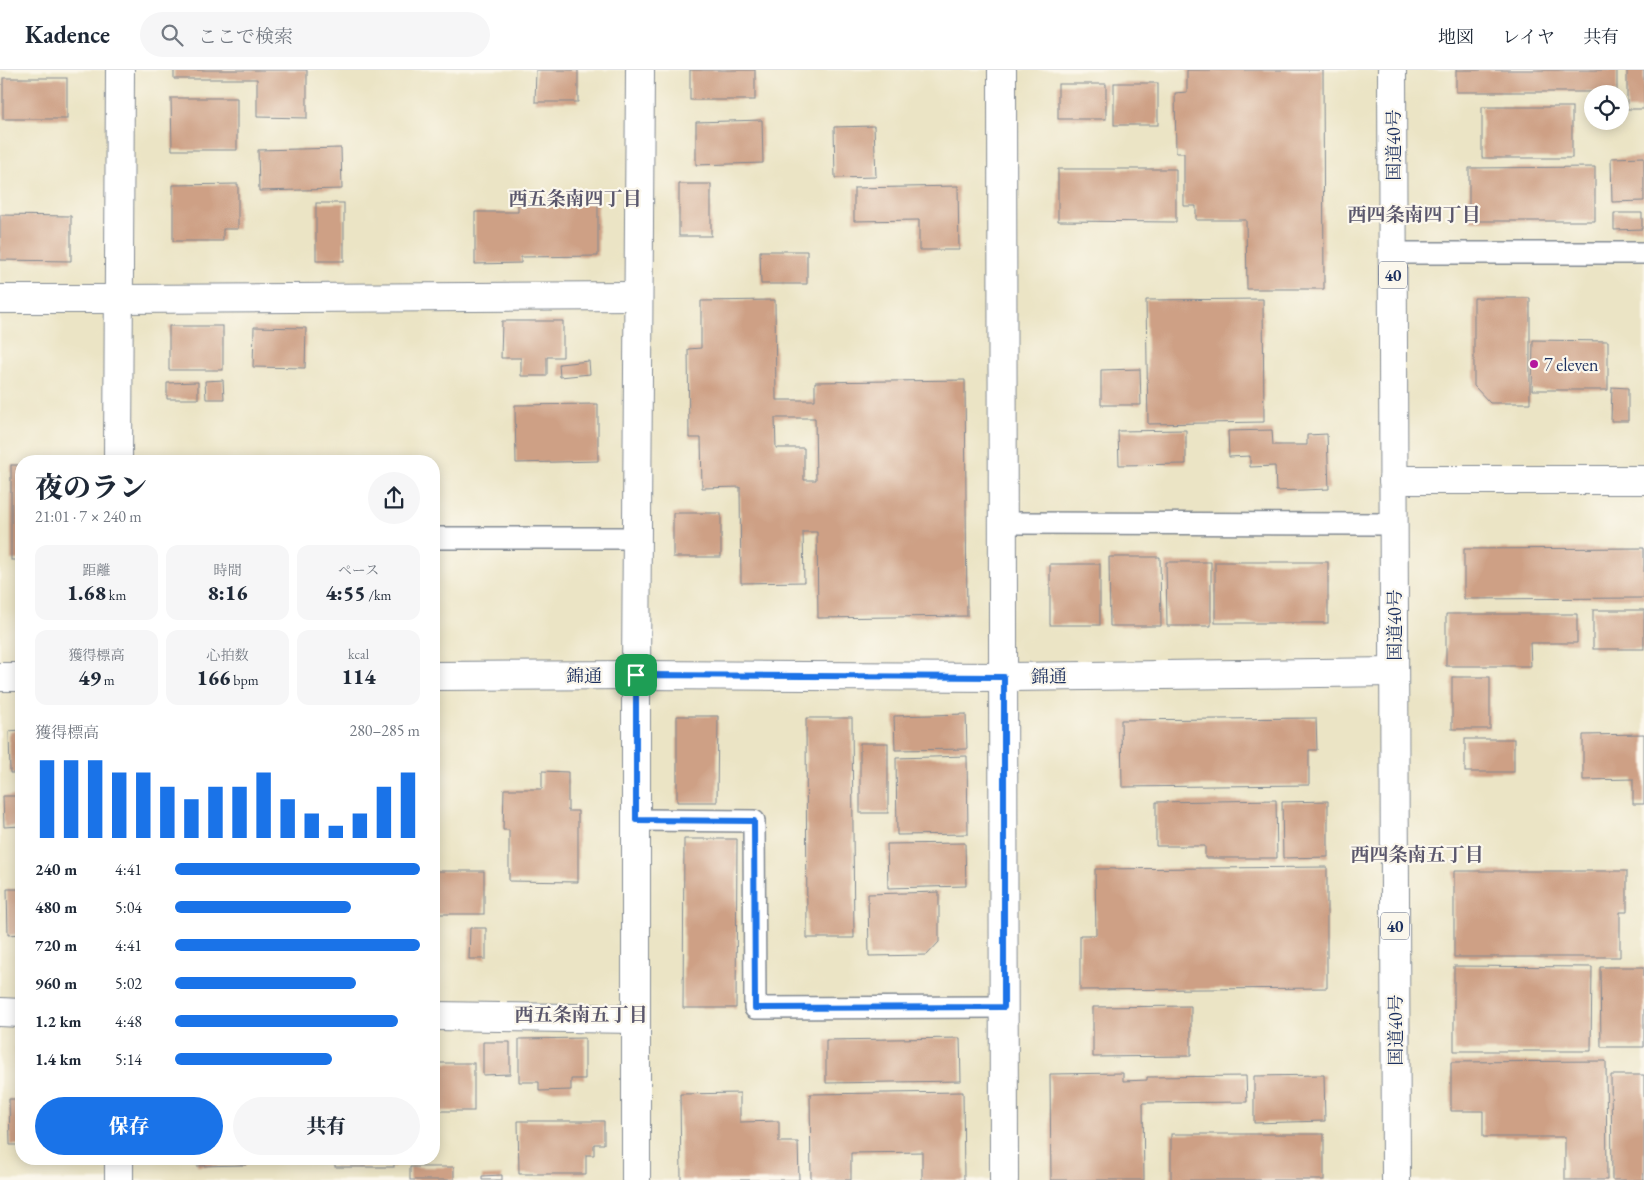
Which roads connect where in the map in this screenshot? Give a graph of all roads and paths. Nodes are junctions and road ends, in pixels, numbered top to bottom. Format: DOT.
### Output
graph roads {
  1 [pos="120,70"];
  2 [pos="640,70"];
  3 [pos="1002,70"];
  4 [pos="1392,70"];
  5 [pos="1644,253"];
  6 [pos="1393,254"];
  7 [pos="638,296"];
  8 [pos="0,299"];
  9 [pos="119,300"];
  10 [pos="118,455"];
  11 [pos="1393,480"];
  12 [pos="1644,480"];
  13 [pos="1003,523"];
  14 [pos="1393,524"];
  15 [pos="440,538"];
  16 [pos="637,538"];
  17 [pos="1394,672"];
  18 [pos="636,675"];
  19 [pos="440,676"];
  20 [pos="0,677"];
  21 [pos="15,677"];
  22 [pos="1004,677"];
  23 [pos="636,820"];
  24 [pos="1004,1007"];
  25 [pos="0,1012"];
  26 [pos="15,1012"];
  27 [pos="440,1016"];
  28 [pos="636,1019"];
  29 [pos="119,1165"];
  30 [pos="119,1180"];
  31 [pos="636,1180"];
  32 [pos="1004,1180"];
  33 [pos="1396,1180"];
  1 -- 9 [label="main road"];
  2 -- 7 [label="main road"];
  3 -- 13 [label="main road"];
  4 -- 6 [label="main road, 国道40号 / 40"];
  5 -- 6 [label="lane"];
  6 -- 11 [label="main road, 国道40号 / 40"];
  7 -- 9 [label="main road"];
  7 -- 16 [label="main road"];
  8 -- 9 [label="main road"];
  9 -- 10 [label="main road"];
  11 -- 12 [label="main road"];
  11 -- 14 [label="main road, 国道40号 / 40"];
  13 -- 14 [label="lane"];
  13 -- 22 [label="main road"];
  14 -- 17 [label="main road, 国道40号 / 40"];
  15 -- 16 [label="lane"];
  16 -- 18 [label="main road"];
  17 -- 22 [label="main road, 錦通"];
  17 -- 33 [label="main road, 国道40号 / 40"];
  18 -- 19 [label="main road, 錦通"];
  18 -- 22 [label="main road, 錦通"];
  18 -- 23 [label="main road"];
  20 -- 21 [label="main road"];
  22 -- 24 [label="main road"];
  23 -- 24 [label="lane"];
  23 -- 28 [label="main road"];
  24 -- 32 [label="main road"];
  25 -- 26 [label="main road"];
  27 -- 28 [label="main road"];
  28 -- 31 [label="main road"];
  29 -- 30 [label="main road"];
}
